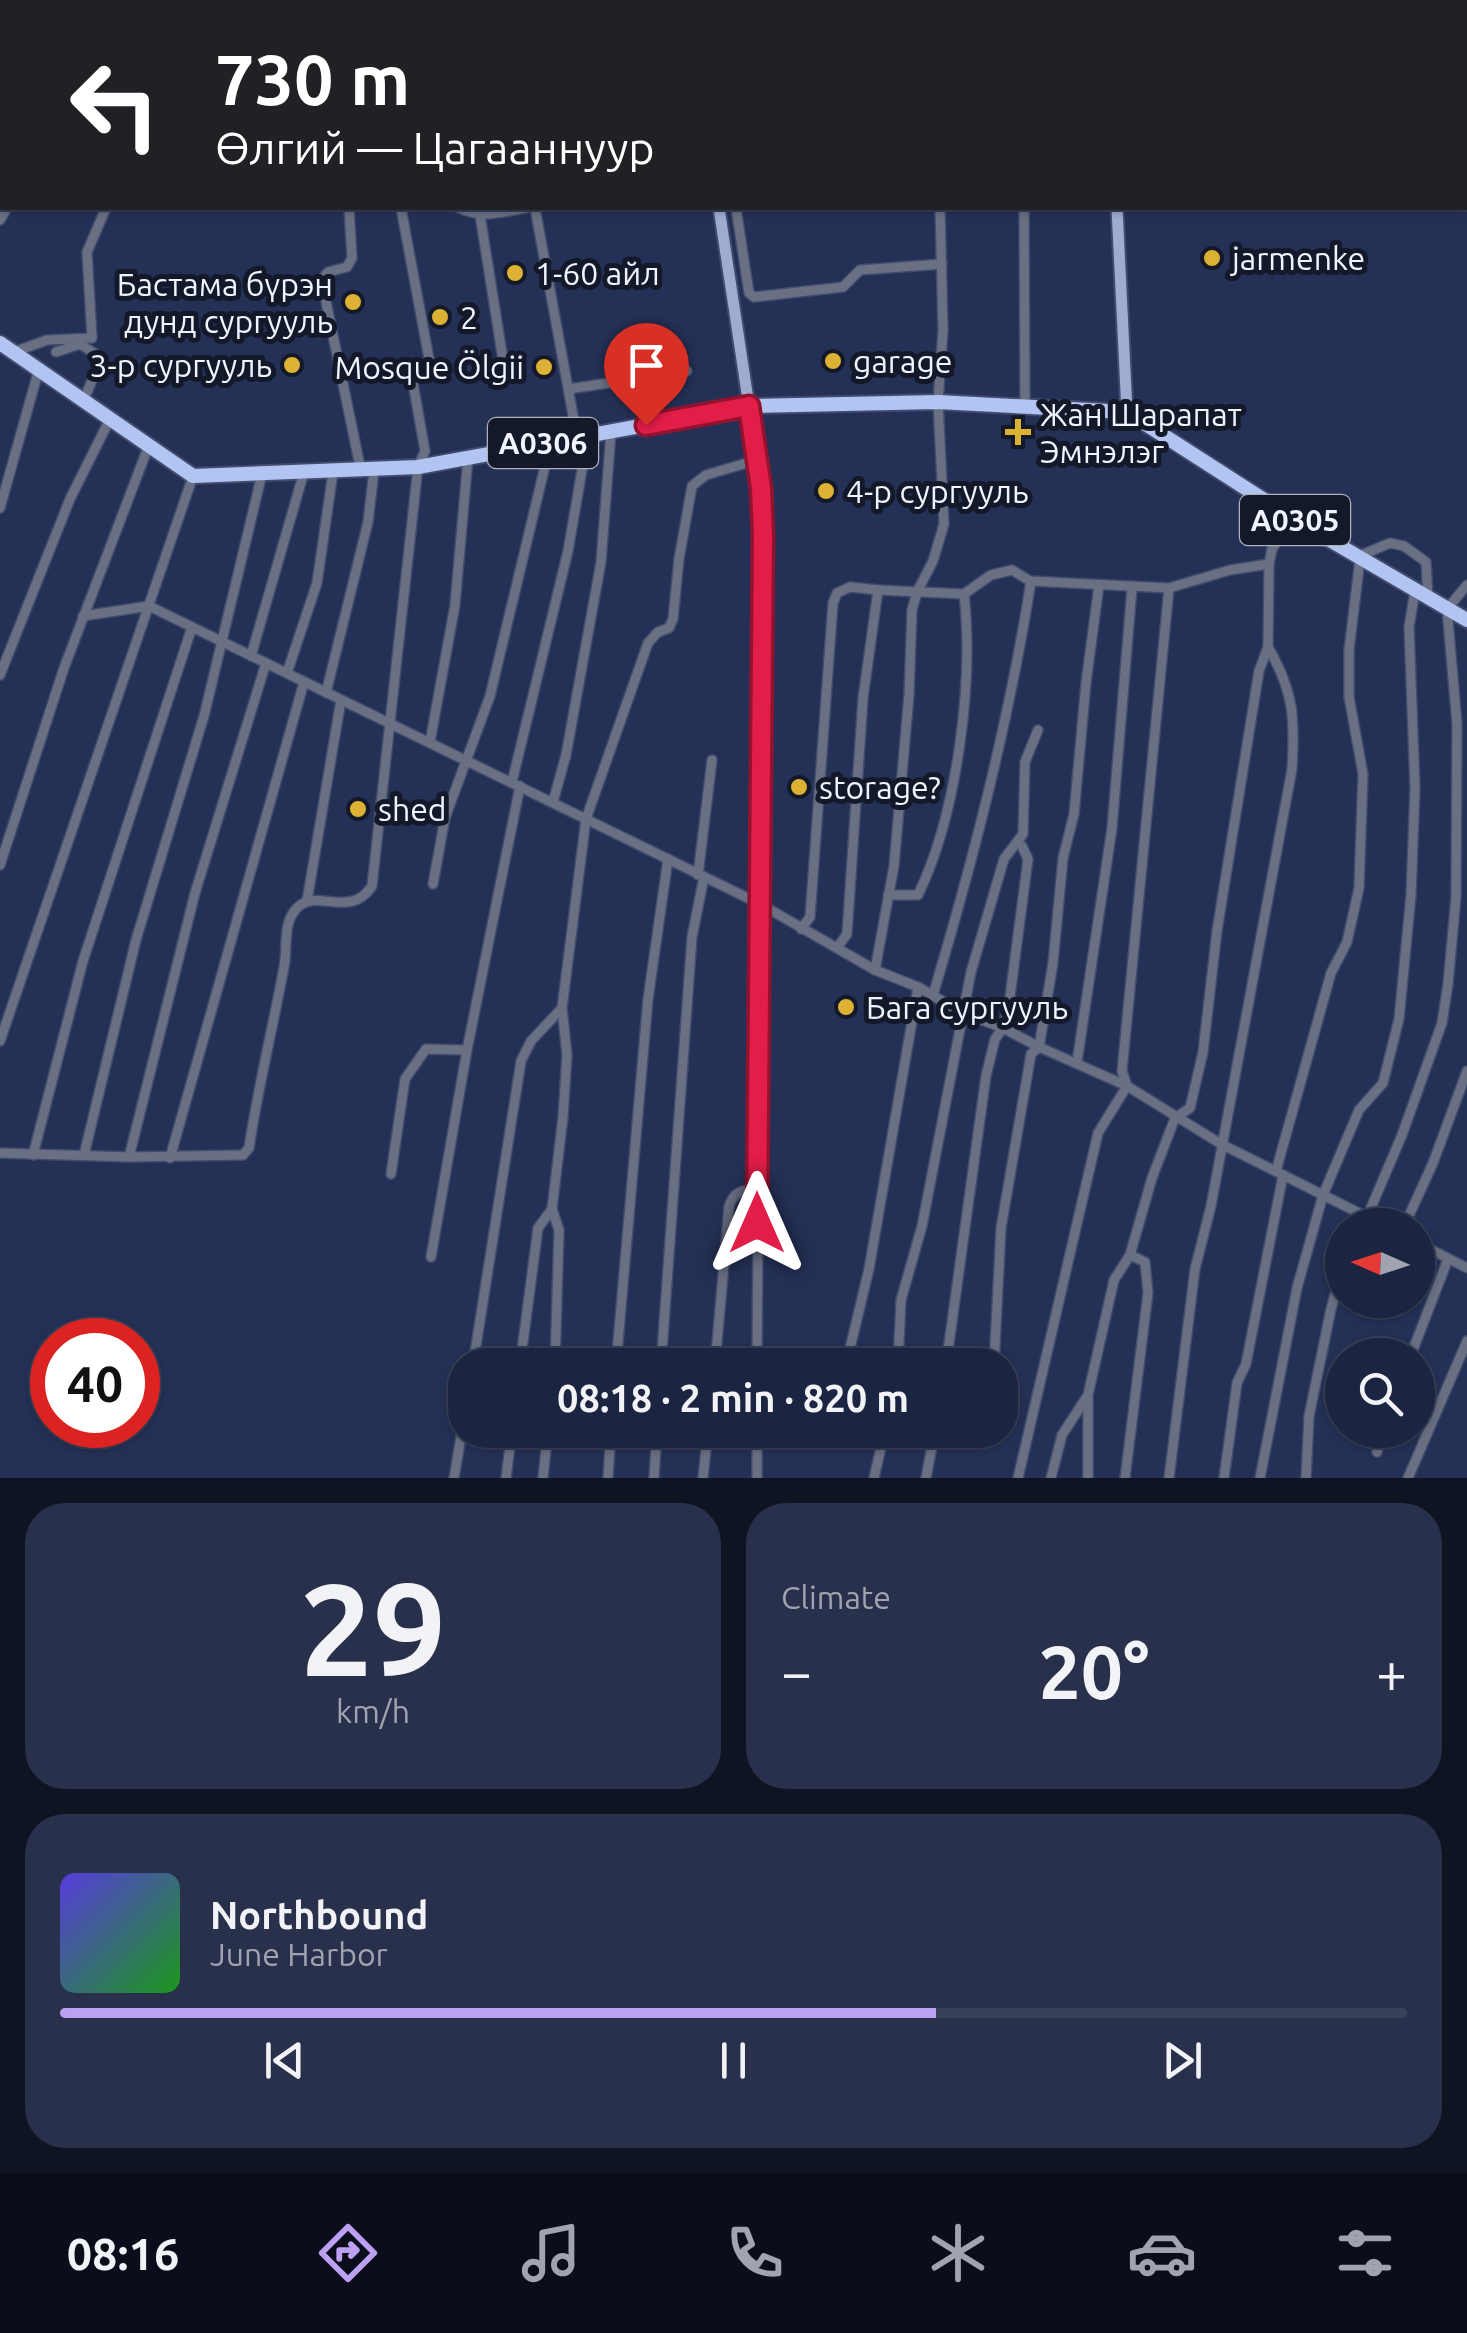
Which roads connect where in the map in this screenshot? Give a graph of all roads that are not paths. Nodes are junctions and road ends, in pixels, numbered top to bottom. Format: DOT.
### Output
graph roads {
  1 [pos="105,210"];
  2 [pos="350,210"];
  3 [pos="402,210"];
  4 [pos="465,210"];
  5 [pos="513,210"];
  6 [pos="535,210"];
  7 [pos="719,210"];
  8 [pos="736,210"];
  9 [pos="940,210"];
  10 [pos="1024,210"];
  11 [pos="1117,210"];
  12 [pos="480,215"];
  13 [pos="942,264"];
  14 [pos="0,343"];
  15 [pos="14,352"];
  16 [pos="56,352"];
  17 [pos="504,366"];
  18 [pos="39,369"];
  19 [pos="687,371"];
  20 [pos="570,390"];
  21 [pos="85,397"];
  22 [pos="938,402"];
  23 [pos="749,406"];
  24 [pos="1024,406"];
  25 [pos="1127,412"];
  26 [pos="110,418"];
  27 [pos="611,432"];
  28 [pos="582,436"];
  29 [pos="551,441"];
  30 [pos="149,444"];
  31 [pos="468,458"];
  32 [pos="757,460"];
  33 [pos="418,466"];
  34 [pos="367,471"];
  35 [pos="304,472"];
  36 [pos="332,472"];
  37 [pos="262,474"];
  38 [pos="193,476"];
  39 [pos="0,508"];
  40 [pos="1292,518"];
  41 [pos="1358,558"];
  42 [pos="1269,564"];
  43 [pos="1032,581"];
  44 [pos="1099,585"];
  45 [pos="1467,585"];
  46 [pos="1132,588"];
  47 [pos="1169,588"];
  48 [pos="878,590"];
  49 [pos="917,592"];
  50 [pos="964,594"];
  51 [pos="1422,594"];
  52 [pos="149,606"];
  53 [pos="1447,608"];
  54 [pos="84,616"];
  55 [pos="1467,620"];
  56 [pos="192,627"];
  57 [pos="224,642"];
  58 [pos="1268,647"];
  59 [pos="4,654"];
  60 [pos="251,656"];
  61 [pos="266,663"];
  62 [pos="286,673"];
  63 [pos="0,676"];
  64 [pos="304,682"];
  65 [pos="326,693"];
  66 [pos="341,700"];
  67 [pos="390,725"];
  68 [pos="1038,730"];
  69 [pos="430,742"];
  70 [pos="466,759"];
  71 [pos="712,760"];
  72 [pos="516,784"];
  73 [pos="553,802"];
  74 [pos="586,819"];
  75 [pos="1022,846"];
  76 [pos="668,859"];
  77 [pos="0,866"];
  78 [pos="701,876"];
  79 [pos="433,884"];
  80 [pos="888,894"];
  81 [pos="307,901"];
  82 [pos="760,904"];
  83 [pos="801,929"];
  84 [pos="837,948"];
  85 [pos="875,970"];
  86 [pos="918,987"];
  87 [pos="933,995"];
  88 [pos="562,1008"];
  89 [pos="963,1013"];
  90 [pos="1003,1028"];
  91 [pos="0,1041"];
  92 [pos="1039,1048"];
  93 [pos="467,1050"];
  94 [pos="1077,1062"];
  95 [pos="1467,1071"];
  96 [pos="1127,1086"];
  97 [pos="1174,1118"];
  98 [pos="1221,1144"];
  99 [pos="0,1153"];
  100 [pos="33,1154"];
  101 [pos="84,1156"];
  102 [pos="128,1158"];
  103 [pos="170,1158"];
  104 [pos="1279,1173"];
  105 [pos="391,1174"];
  106 [pos="757,1188"];
  107 [pos="1323,1195"];
  108 [pos="1349,1208"];
  109 [pos="1366,1208"];
  110 [pos="1412,1208"];
  111 [pos="552,1209"];
  112 [pos="1435,1252"];
  113 [pos="1130,1255"];
  114 [pos="430,1257"];
  115 [pos="1448,1259"];
  116 [pos="1467,1268"];
  117 [pos="1329,1318"];
  118 [pos="1418,1338"];
  119 [pos="1467,1341"];
  120 [pos="476,1348"];
  121 [pos="522,1348"];
  122 [pos="555,1348"];
  123 [pos="617,1348"];
  124 [pos="662,1348"];
  125 [pos="717,1348"];
  126 [pos="757,1348"];
  127 [pos="850,1348"];
  128 [pos="899,1348"];
  129 [pos="948,1348"];
  130 [pos="995,1348"];
  131 [pos="1088,1394"];
  132 [pos="459,1448"];
  133 [pos="510,1448"];
  134 [pos="546,1448"];
  135 [pos="609,1448"];
  136 [pos="656,1448"];
  137 [pos="706,1448"];
  138 [pos="757,1448"];
  139 [pos="881,1448"];
  140 [pos="932,1448"];
  141 [pos="1378,1448"];
  142 [pos="1377,1452"];
  143 [pos="454,1478"];
  144 [pos="506,1478"];
  145 [pos="543,1478"];
  146 [pos="608,1478"];
  147 [pos="654,1478"];
  148 [pos="703,1478"];
  149 [pos="757,1478"];
  150 [pos="874,1478"];
  151 [pos="926,1478"];
  152 [pos="1018,1478"];
  153 [pos="1051,1478"];
  154 [pos="1088,1478"];
  155 [pos="1125,1478"];
  156 [pos="1170,1478"];
  157 [pos="1224,1478"];
  158 [pos="1260,1478"];
  159 [pos="1306,1478"];
  160 [pos="1408,1478"];
  1 -- 15 [label="street"];
  2 -- 34 [label="street"];
  3 -- 33 [label="street"];
  4 -- 12 [label="street"];
  5 -- 12 [label="street"];
  6 -- 20 [label="street"];
  7 -- 23 [label="main road"];
  8 -- 13 [label="street"];
  9 -- 13 [label="street"];
  10 -- 24 [label="street"];
  11 -- 25 [label="main road"];
  12 -- 17 [label="street"];
  13 -- 22 [label="street"];
  14 -- 15 [label="highway"];
  15 -- 18 [label="highway"];
  16 -- 21 [label="street"];
  18 -- 26 [label="highway"];
  18 -- 39 [label="street"];
  19 -- 20 [label="street"];
  20 -- 28 [label="street"];
  22 -- 23 [label="highway, A0306"];
  22 -- 24 [label="highway, A0306"];
  22 -- 49 [label="street"];
  23 -- 27 [label="highway, A0306"];
  23 -- 32 [label="street"];
  24 -- 25 [label="highway, A0306"];
  25 -- 40 [label="highway, A0305"];
  26 -- 30 [label="highway"];
  26 -- 59 [label="street"];
  27 -- 28 [label="highway, A0306"];
  27 -- 73 [label="street"];
  28 -- 29 [label="highway, A0306"];
  28 -- 72 [label="street"];
  29 -- 31 [label="highway, A0306"];
  29 -- 70 [label="street"];
  30 -- 38 [label="highway"];
  30 -- 54 [label="street"];
  31 -- 33 [label="highway, A0306"];
  31 -- 69 [label="street"];
  32 -- 74 [label="street"];
  32 -- 82 [label="street"];
  33 -- 34 [label="highway, A0306"];
  33 -- 67 [label="street"];
  34 -- 36 [label="highway, A0306"];
  34 -- 65 [label="street"];
  35 -- 36 [label="highway, A0306"];
  35 -- 37 [label="highway, A0306"];
  35 -- 60 [label="street"];
  36 -- 62 [label="street"];
  37 -- 38 [label="highway, A0306"];
  37 -- 57 [label="street"];
  38 -- 52 [label="street"];
  40 -- 41 [label="highway, A0305"];
  40 -- 42 [label="street"];
  41 -- 51 [label="highway, A0305"];
  41 -- 51 [label="street"];
  41 -- 104 [label="street"];
  42 -- 47 [label="street"];
  42 -- 58 [label="street"];
  43 -- 44 [label="street"];
  43 -- 50 [label="street"];
  43 -- 87 [label="street"];
  44 -- 46 [label="street"];
  44 -- 92 [label="street"];
  45 -- 53 [label="street"];
  46 -- 47 [label="street"];
  46 -- 94 [label="street"];
  47 -- 96 [label="street"];
  48 -- 49 [label="street"];
  48 -- 83 [label="street"];
  48 -- 84 [label="street"];
  49 -- 50 [label="street"];
  49 -- 80 [label="street"];
  50 -- 80 [label="street"];
  51 -- 53 [label="highway, A0305"];
  51 -- 107 [label="street"];
  52 -- 54 [label="street"];
  52 -- 56 [label="street"];
  52 -- 91 [label="street"];
  53 -- 55 [label="highway, A0305"];
  53 -- 109 [label="street"];
  54 -- 77 [label="street"];
  56 -- 57 [label="street"];
  56 -- 100 [label="street"];
  57 -- 60 [label="street"];
  57 -- 101 [label="street"];
  58 -- 97 [label="street"];
  58 -- 98 [label="street"];
  59 -- 63 [label="street"];
  60 -- 61 [label="street"];
  61 -- 62 [label="street"];
  61 -- 102 [label="street"];
  62 -- 64 [label="street"];
  64 -- 65 [label="street"];
  64 -- 103 [label="street"];
  65 -- 66 [label="street"];
  66 -- 67 [label="street"];
  66 -- 81 [label="street"];
  67 -- 69 [label="street"];
  67 -- 81 [label="street"];
  68 -- 89 [label="street"];
  69 -- 70 [label="street"];
  70 -- 72 [label="street"];
  70 -- 79 [label="street"];
  71 -- 78 [label="street"];
  72 -- 73 [label="street"];
  72 -- 93 [label="street"];
  73 -- 74 [label="street"];
  74 -- 76 [label="street"];
  74 -- 88 [label="street"];
  75 -- 90 [label="street"];
  76 -- 78 [label="street"];
  76 -- 123 [label="street"];
  78 -- 82 [label="street"];
  78 -- 124 [label="street"];
  80 -- 85 [label="street"];
  81 -- 103 [label="street"];
  82 -- 83 [label="street"];
  82 -- 106 [label="street"];
  83 -- 84 [label="street"];
  84 -- 85 [label="street"];
  85 -- 86 [label="street"];
  86 -- 87 [label="street"];
  86 -- 127 [label="street"];
  87 -- 89 [label="street"];
  88 -- 111 [label="street"];
  88 -- 120 [label="street"];
  89 -- 90 [label="street"];
  89 -- 128 [label="street"];
  90 -- 92 [label="street"];
  90 -- 129 [label="street"];
  92 -- 94 [label="street"];
  92 -- 130 [label="street"];
  93 -- 105 [label="street"];
  93 -- 114 [label="street"];
  94 -- 96 [label="street"];
  95 -- 110 [label="street"];
  96 -- 97 [label="street"];
  96 -- 152 [label="street"];
  97 -- 98 [label="street"];
  97 -- 113 [label="street"];
  98 -- 104 [label="street"];
  98 -- 156 [label="street"];
  99 -- 100 [label="street"];
  100 -- 101 [label="street"];
  101 -- 102 [label="street"];
  102 -- 103 [label="street"];
  104 -- 107 [label="street"];
  104 -- 157 [label="street"];
  106 -- 125 [label="street"];
  106 -- 126 [label="street"];
  107 -- 108 [label="street"];
  107 -- 158 [label="street"];
  111 -- 121 [label="street"];
  111 -- 122 [label="street"];
  112 -- 115 [label="street"];
  113 -- 131 [label="street"];
  113 -- 155 [label="street"];
  115 -- 116 [label="street"];
  115 -- 118 [label="street"];
  117 -- 159 [label="street"];
  119 -- 160 [label="street"];
  131 -- 153 [label="street"];
  131 -- 154 [label="street"];
  132 -- 143 [label="street"];
  133 -- 144 [label="street"];
  134 -- 145 [label="street"];
  135 -- 146 [label="street"];
  136 -- 147 [label="street"];
  137 -- 148 [label="street"];
  138 -- 149 [label="street"];
  139 -- 150 [label="street"];
  140 -- 151 [label="street"];
  141 -- 142 [label="street"];
}
